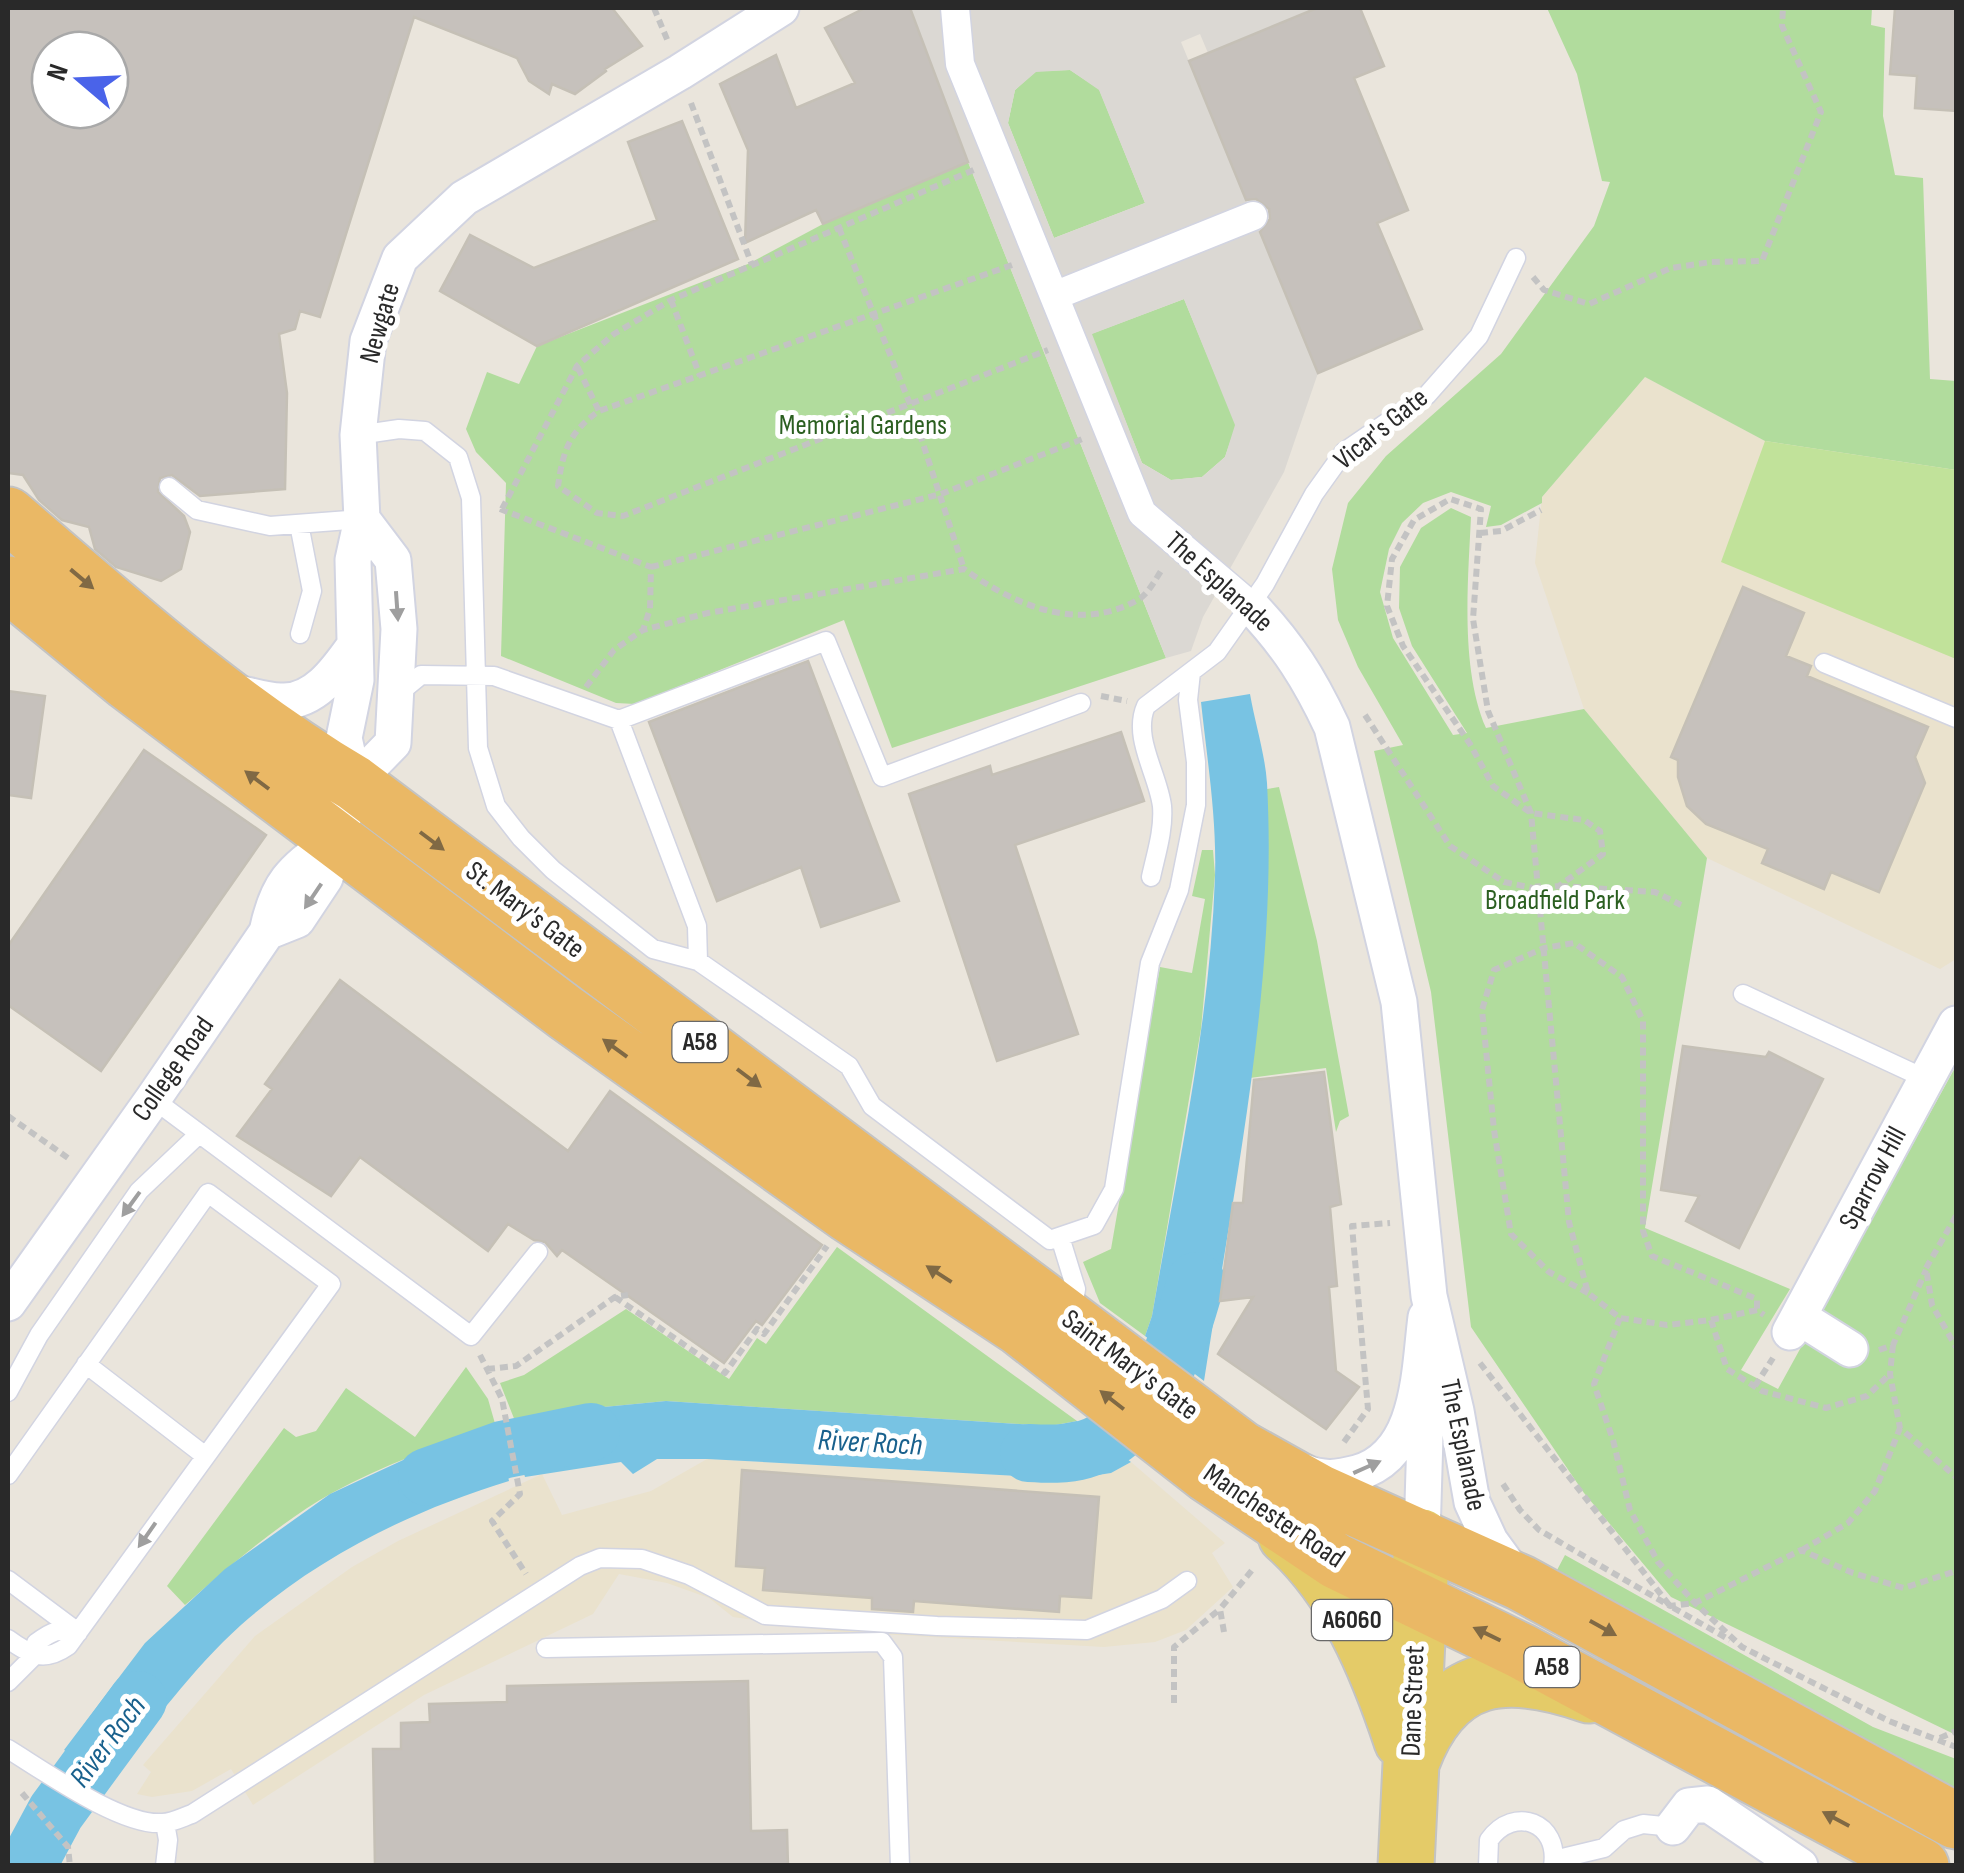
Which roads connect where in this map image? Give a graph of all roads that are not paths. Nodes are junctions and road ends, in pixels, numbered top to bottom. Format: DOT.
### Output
graph roads {
  1 [pos="781,8"];
  2 [pos="955,8"];
  3 [pos="1253,216"];
  4 [pos="1516,258"];
  5 [pos="1054,296"];
  6 [pos="358,436"];
  7 [pos="169,487"];
  8 [pos="8,516"];
  9 [pos="362,519"];
  10 [pos="299,524"];
  11 [pos="8,584"];
  12 [pos="1251,606"];
  13 [pos="300,634"];
  14 [pos="355,645"];
  15 [pos="1824,663"];
  16 [pos="1191,672"];
  17 [pos="474,675"];
  18 [pos="213,688"];
  19 [pos="395,696"];
  20 [pos="1081,703"];
  21 [pos="1956,718"];
  22 [pos="619,720"];
  23 [pos="354,783"];
  24 [pos="335,839"];
  25 [pos="1150,877"];
  26 [pos="698,961"];
  27 [pos="1743,994"];
  28 [pos="1956,1024"];
  29 [pos="1926,1080"];
  30 [pos="153,1100"];
  31 [pos="199,1134"];
  32 [pos="1060,1236"];
  33 [pos="538,1252"];
  34 [pos="1429,1296"];
  35 [pos="8,1303"];
  36 [pos="1052,1303"];
  37 [pos="1850,1350"];
  38 [pos="86,1364"];
  39 [pos="8,1392"];
  40 [pos="204,1455"];
  41 [pos="1223,1460"];
  42 [pos="8,1475"];
  43 [pos="1422,1537"];
  44 [pos="1188,1581"];
  45 [pos="1520,1583"];
  46 [pos="13,1584"];
  47 [pos="1417,1600"];
  48 [pos="78,1633"];
  49 [pos="8,1639"];
  50 [pos="546,1648"];
  51 [pos="33,1657"];
  52 [pos="8,1682"];
  53 [pos="1634,1710"];
  54 [pos="8,1749"];
  55 [pos="1410,1768"];
  56 [pos="1956,1821"];
  57 [pos="165,1824"];
  58 [pos="1673,1827"];
  59 [pos="1554,1863"];
  60 [pos="165,1866"];
  61 [pos="900,1866"];
  62 [pos="1406,1866"];
  63 [pos="1488,1866"];
  64 [pos="1800,1866"];
  65 [pos="1921,1866"];
  1 -- 6 [label="street, Newgate"];
  2 -- 5 [label="street, The Esplanade"];
  3 -- 5 [label="street"];
  4 -- 12 [label="lane, Vicar's Gate"];
  5 -- 12 [label="street, The Esplanade"];
  6 -- 9 [label="street, Newgate"];
  6 -- 17 [label="lane"];
  7 -- 10 [label="lane"];
  8 -- 18 [label="highway, St. Mary's Gate / A58, one-way"];
  9 -- 10 [label="lane"];
  9 -- 14 [label="street, Newgate"];
  9 -- 19 [label="street, one-way"];
  10 -- 13 [label="lane"];
  24 -- 11 [label="highway, St. Mary's Gate / A58, one-way"];
  12 -- 16 [label="lane, Vicar's Gate"];
  12 -- 34 [label="street, The Esplanade"];
  14 -- 18 [label="street"];
  14 -- 23 [label="street, Newgate"];
  15 -- 21 [label="lane"];
  16 -- 25 [label="lane, Vicar's Gate"];
  16 -- 32 [label="lane"];
  17 -- 19 [label="lane"];
  17 -- 22 [label="lane"];
  17 -- 26 [label="lane"];
  18 -- 23 [label="highway, St. Mary's Gate / A58"];
  19 -- 23 [label="street"];
  20 -- 22 [label="lane"];
  22 -- 26 [label="lane"];
  23 -- 24 [label="street, Newgate"];
  23 -- 36 [label="highway, St. Mary's Gate / A58, one-way"];
  24 -- 30 [label="street, College Road"];
  36 -- 24 [label="highway, St. Mary's Gate / A58, one-way"];
  26 -- 32 [label="lane"];
  27 -- 29 [label="lane"];
  28 -- 29 [label="street, Sparrow Hill"];
  29 -- 37 [label="street, Sparrow Hill"];
  30 -- 31 [label="lane"];
  30 -- 35 [label="street, College Road"];
  31 -- 33 [label="lane"];
  31 -- 39 [label="lane, one-way"];
  32 -- 36 [label="lane"];
  41 -- 34 [label="street, The Esplanade, one-way"];
  34 -- 43 [label="street, The Esplanade"];
  34 -- 45 [label="street, The Esplanade"];
  36 -- 41 [label="highway, Manchester Road / A58"];
  38 -- 40 [label="lane"];
  38 -- 40 [label="lane"];
  38 -- 42 [label="lane"];
  40 -- 48 [label="lane, one-way"];
  41 -- 43 [label="highway, Manchester Road / A58"];
  41 -- 47 [label="highway, Manchester Road / A58"];
  41 -- 55 [label="main road, A6060"];
  43 -- 45 [label="highway, Manchester Road / A58"];
  43 -- 47 [label="main road, Dane Street / A6060"];
  44 -- 57 [label="lane"];
  45 -- 56 [label="highway, Manchester Road / A58, one-way"];
  46 -- 48 [label="lane"];
  53 -- 47 [label="highway, Manchester Road / A58, one-way"];
  47 -- 55 [label="main road, Dane Street / A6060"];
  48 -- 51 [label="lane"];
  49 -- 51 [label="lane"];
  50 -- 61 [label="lane"];
  51 -- 52 [label="lane"];
  53 -- 55 [label="main road"];
  65 -- 53 [label="highway, Manchester Road / A58, one-way"];
  54 -- 57 [label="lane"];
  55 -- 62 [label="main road, Dane Street / A6060"];
  57 -- 60 [label="lane"];
  58 -- 59 [label="lane"];
  58 -- 64 [label="street"];
  59 -- 63 [label="lane"];
}
